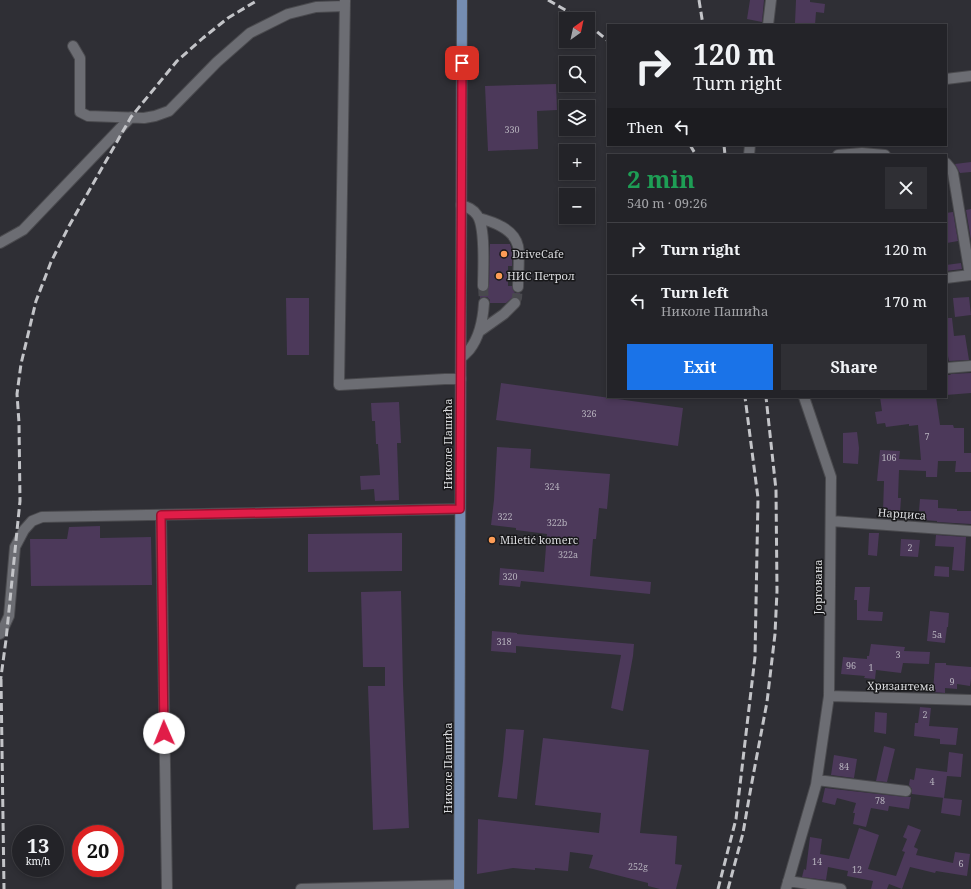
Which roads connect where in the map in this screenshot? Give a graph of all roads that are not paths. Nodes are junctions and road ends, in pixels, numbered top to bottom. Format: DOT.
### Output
graph roads {
  1 [pos="462,0"];
  2 [pos="771,0"];
  3 [pos="345,3"];
  4 [pos="768,24"];
  5 [pos="73,46"];
  6 [pos="971,76"];
  7 [pos="947,79"];
  8 [pos="131,117"];
  9 [pos="850,154"];
  10 [pos="874,154"];
  11 [pos="947,164"];
  12 [pos="461,205"];
  13 [pos="479,218"];
  14 [pos="0,243"];
  15 [pos="947,278"];
  16 [pos="483,286"];
  17 [pos="518,286"];
  18 [pos="484,303"];
  19 [pos="515,303"];
  20 [pos="480,330"];
  21 [pos="461,358"];
  22 [pos="971,366"];
  23 [pos="947,368"];
  24 [pos="461,379"];
  25 [pos="804,398"];
  26 [pos="460,509"];
  27 [pos="161,515"];
  28 [pos="831,521"];
  29 [pos="971,531"];
  30 [pos="0,634"];
  31 [pos="829,696"];
  32 [pos="971,700"];
  33 [pos="817,780"];
  34 [pos="906,791"];
  35 [pos="787,885"];
  36 [pos="459,887"];
  37 [pos="167,889"];
  38 [pos="301,889"];
  39 [pos="841,889"];
  1 -- 12 [label="main road, Николе Пашића"];
  2 -- 4 [label="street"];
  3 -- 8 [label="street"];
  3 -- 24 [label="street"];
  5 -- 8 [label="street"];
  6 -- 7 [label="street"];
  8 -- 14 [label="street"];
  9 -- 10 [label="street"];
  11 -- 15 [label="street"];
  12 -- 13 [label="street"];
  12 -- 21 [label="main road, Николе Пашића"];
  13 -- 16 [label="street"];
  13 -- 17 [label="street"];
  18 -- 20 [label="street"];
  19 -- 20 [label="street"];
  20 -- 21 [label="street"];
  21 -- 24 [label="main road, Николе Пашића"];
  22 -- 23 [label="street"];
  24 -- 26 [label="main road, Николе Пашића"];
  25 -- 28 [label="street, Јоргована"];
  26 -- 27 [label="street"];
  26 -- 36 [label="main road, Николе Пашића"];
  27 -- 30 [label="street"];
  27 -- 37 [label="street"];
  28 -- 29 [label="street, Нарциса"];
  28 -- 31 [label="street, Јоргована"];
  31 -- 32 [label="street, Хризантема"];
  31 -- 33 [label="street, Јоргована"];
  33 -- 34 [label="street"];
  33 -- 35 [label="street, Јоргована"];
  35 -- 39 [label="street"];
  36 -- 38 [label="street"];
}
